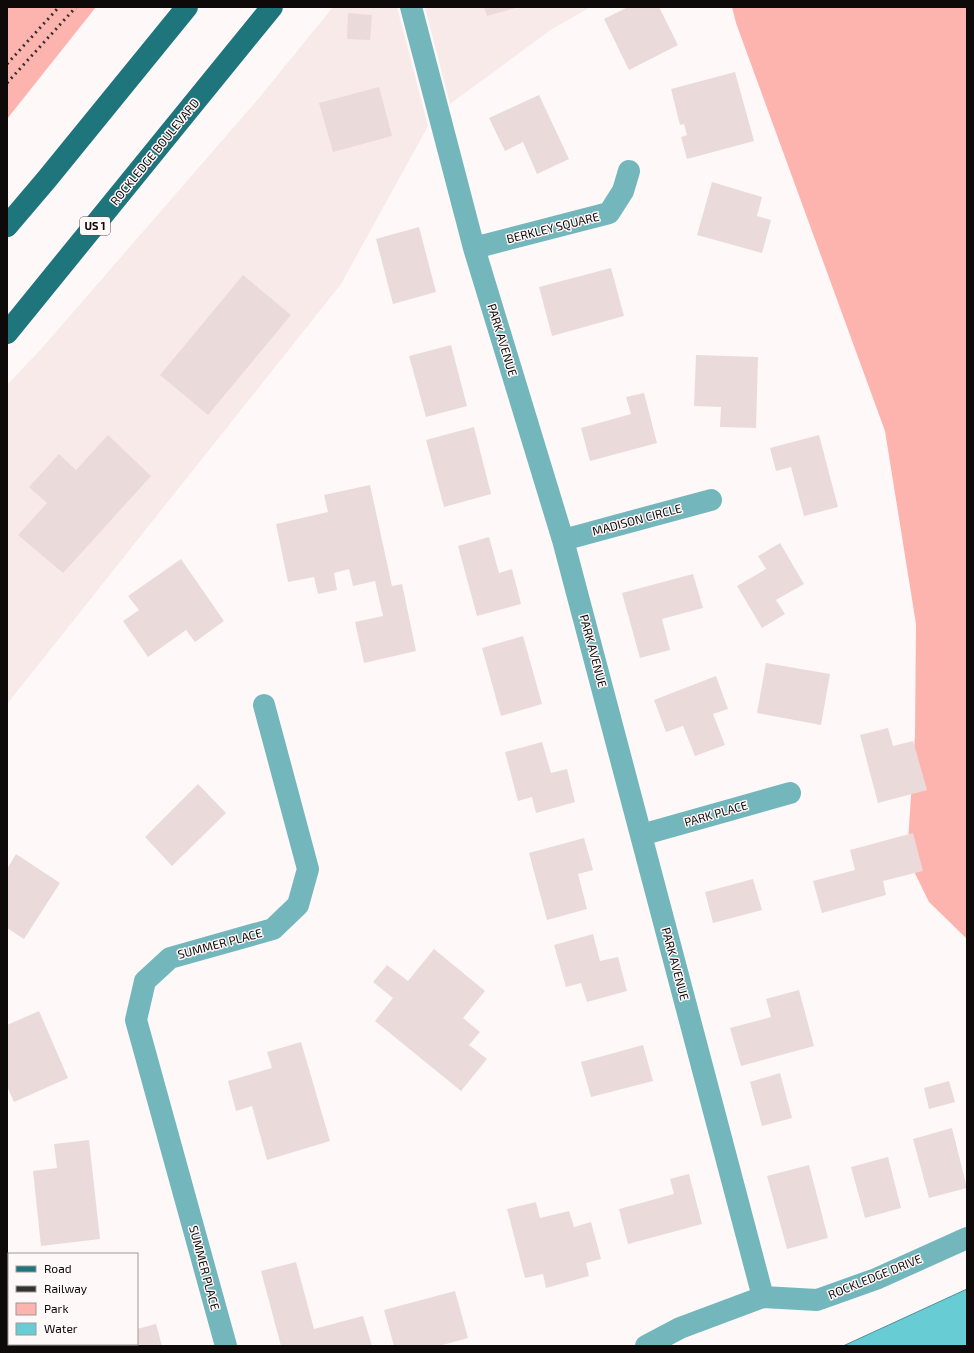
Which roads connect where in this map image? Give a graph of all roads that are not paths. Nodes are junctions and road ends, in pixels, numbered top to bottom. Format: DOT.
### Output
graph roads {
  1 [pos="187,7"];
  2 [pos="272,7"];
  3 [pos="411,7"];
  4 [pos="629,171"];
  5 [pos="7,226"];
  6 [pos="474,248"];
  7 [pos="7,333"];
  8 [pos="712,500"];
  9 [pos="563,540"];
  10 [pos="264,705"];
  11 [pos="790,793"];
  12 [pos="641,835"];
  13 [pos="967,1238"];
  14 [pos="763,1297"];
  15 [pos="226,1346"];
  16 [pos="646,1346"];
  1 -- 5 [label="main road"];
  2 -- 7 [label="main road, ROCKLEDGE BOULEVARD / US 1"];
  3 -- 6 [label="street, PARK AVENUE"];
  4 -- 6 [label="street, BERKLEY SQUARE"];
  6 -- 9 [label="street, PARK AVENUE"];
  8 -- 9 [label="street, MADISON CIRCLE"];
  9 -- 12 [label="street, PARK AVENUE"];
  10 -- 15 [label="street, SUMMER PLACE"];
  11 -- 12 [label="street, PARK PLACE"];
  12 -- 14 [label="street, PARK AVENUE"];
  13 -- 14 [label="street, ROCKLEDGE DRIVE"];
  14 -- 16 [label="street, ROCKLEDGE DRIVE"];
}
